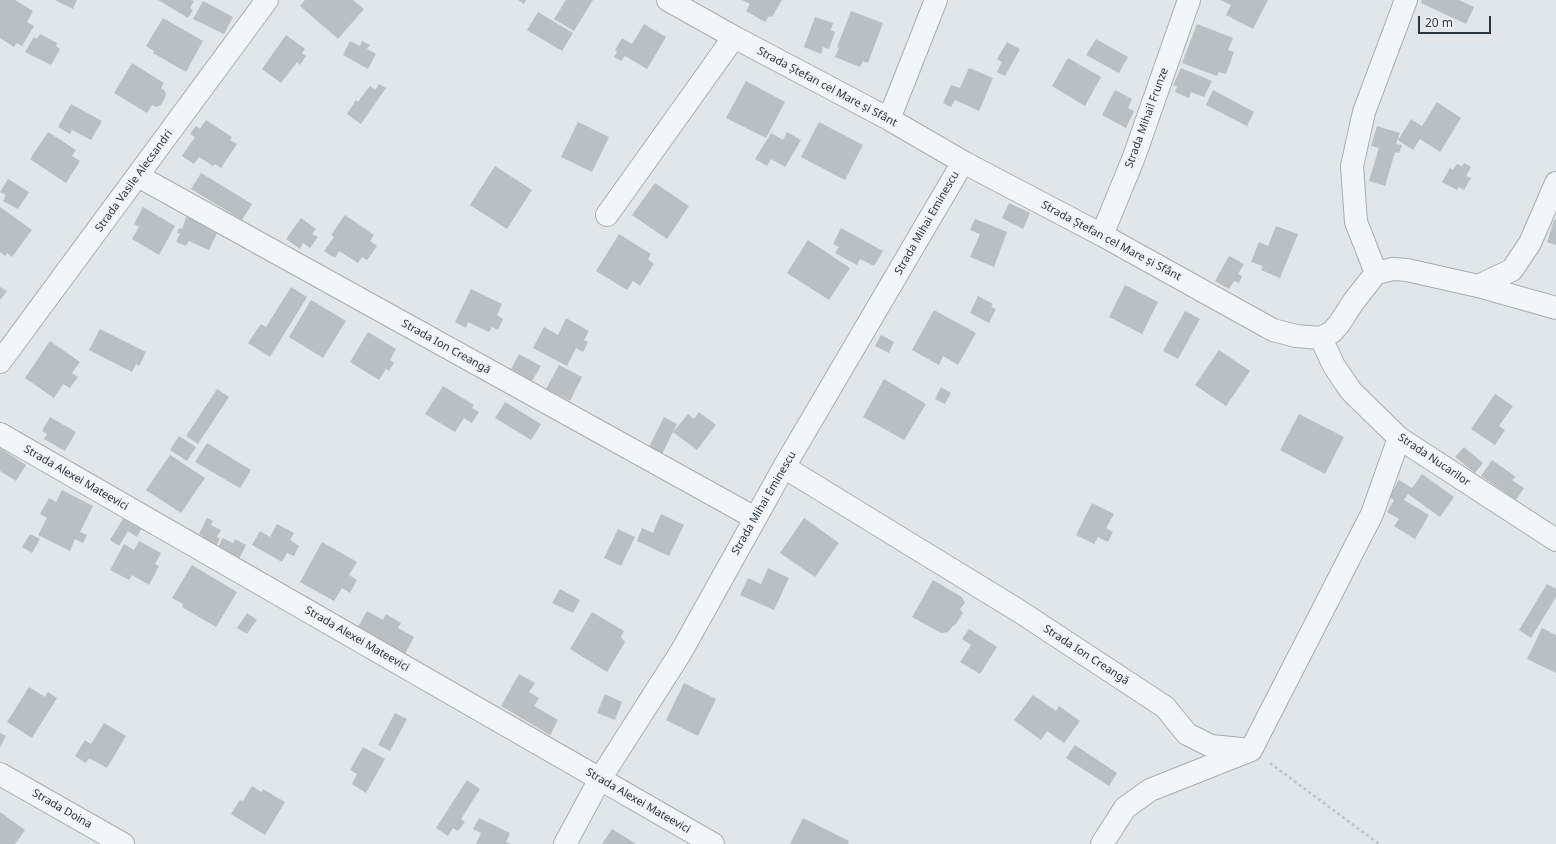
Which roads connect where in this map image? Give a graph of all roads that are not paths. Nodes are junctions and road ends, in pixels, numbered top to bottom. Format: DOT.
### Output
graph roads {
  1 [pos="267,0"];
  2 [pos="668,0"];
  3 [pos="936,0"];
  4 [pos="1189,0"];
  5 [pos="1406,0"];
  6 [pos="734,37"];
  7 [pos="889,119"];
  8 [pos="963,162"];
  9 [pos="138,176"];
  10 [pos="1556,183"];
  11 [pos="607,215"];
  12 [pos="1102,235"];
  13 [pos="1376,273"];
  14 [pos="1478,286"];
  15 [pos="1556,308"];
  16 [pos="1321,338"];
  17 [pos="0,362"];
  18 [pos="0,434"];
  19 [pos="1399,438"];
  20 [pos="784,467"];
  21 [pos="755,518"];
  22 [pos="1556,540"];
  23 [pos="1251,750"];
  24 [pos="0,774"];
  25 [pos="600,779"];
  26 [pos="123,844"];
  27 [pos="565,844"];
  28 [pos="714,844"];
  29 [pos="1102,844"];
  1 -- 9 [label="street, Strada Vasile Alecsandri"];
  2 -- 6 [label="street, Strada Ștefan cel Mare și Sfânt"];
  3 -- 7 [label="street"];
  4 -- 12 [label="street, Strada Mihail Frunze"];
  5 -- 13 [label="street"];
  6 -- 7 [label="street, Strada Ștefan cel Mare și Sfânt"];
  6 -- 11 [label="street"];
  7 -- 8 [label="street, Strada Ștefan cel Mare și Sfânt"];
  8 -- 12 [label="street, Strada Ștefan cel Mare și Sfânt"];
  8 -- 20 [label="street, Strada Mihai Eminescu"];
  9 -- 17 [label="street, Strada Vasile Alecsandri"];
  9 -- 21 [label="street, Strada Ion Creangă"];
  10 -- 14 [label="street"];
  12 -- 16 [label="street, Strada Ștefan cel Mare și Sfânt"];
  13 -- 14 [label="street"];
  13 -- 16 [label="street"];
  14 -- 15 [label="street"];
  16 -- 19 [label="street, Strada Nucarilor"];
  18 -- 25 [label="street, Strada Alexei Mateevici"];
  19 -- 22 [label="street, Strada Nucarilor"];
  19 -- 23 [label="street"];
  20 -- 21 [label="street, Strada Mihai Eminescu"];
  20 -- 23 [label="street, Strada Ion Creangă"];
  21 -- 25 [label="street, Strada Mihai Eminescu"];
  23 -- 29 [label="street"];
  24 -- 26 [label="street, Strada Doina"];
  25 -- 27 [label="street, Strada Mihai Eminescu"];
  25 -- 28 [label="street, Strada Alexei Mateevici"];
}
